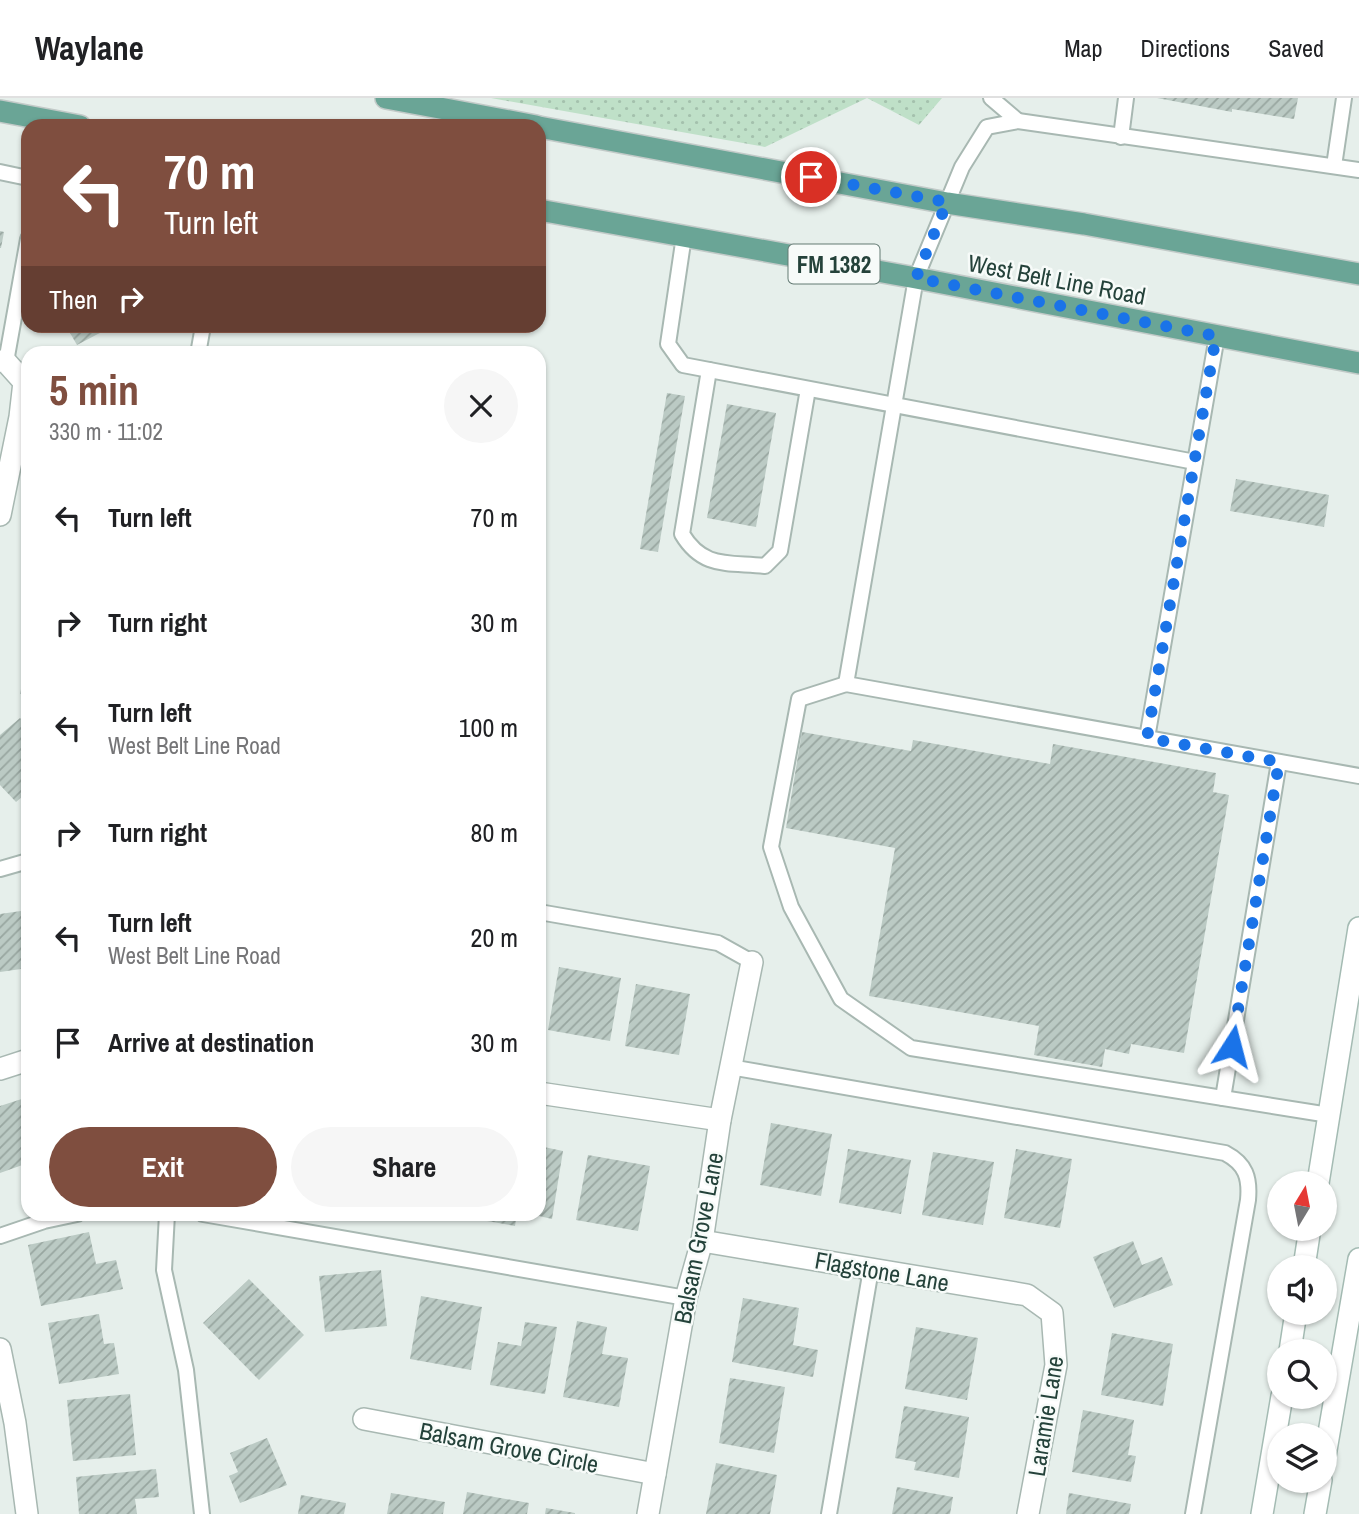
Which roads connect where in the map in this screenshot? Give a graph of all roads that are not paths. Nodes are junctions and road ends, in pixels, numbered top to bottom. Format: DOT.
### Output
graph roads {
  1 [pos="386,98"];
  2 [pos="991,98"];
  3 [pos="1126,98"];
  4 [pos="1344,98"];
  5 [pos="0,111"];
  6 [pos="43,119"];
  7 [pos="500,119"];
  8 [pos="1018,121"];
  9 [pos="546,127"];
  10 [pos="1121,137"];
  11 [pos="1334,166"];
  12 [pos="1359,170"];
  13 [pos="0,172"];
  14 [pos="21,176"];
  15 [pos="947,202"];
  16 [pos="546,211"];
  17 [pos="684,236"];
  18 [pos="21,273"];
  19 [pos="1359,274"];
  20 [pos="916,278"];
  21 [pos="1216,336"];
  22 [pos="3,362"];
  23 [pos="1359,363"];
  24 [pos="709,370"];
  25 [pos="21,379"];
  26 [pos="808,389"];
  27 [pos="893,405"];
  28 [pos="21,408"];
  29 [pos="1195,462"];
  30 [pos="0,515"];
  31 [pos="846,684"];
  32 [pos="1147,738"];
  33 [pos="1279,762"];
  34 [pos="1359,776"];
  35 [pos="21,863"];
  36 [pos="0,869"];
  37 [pos="546,913"];
  38 [pos="1359,928"];
  39 [pos="752,962"];
  40 [pos="21,1062"];
  41 [pos="730,1067"];
  42 [pos="0,1069"];
  43 [pos="546,1094"];
  44 [pos="1223,1098"];
  45 [pos="1329,1115"];
  46 [pos="720,1120"];
  47 [pos="1320,1171"];
  48 [pos="44,1221"];
  49 [pos="167,1221"];
  50 [pos="243,1221"];
  51 [pos="0,1236"];
  52 [pos="702,1241"];
  53 [pos="1359,1259"];
  54 [pos="871,1269"];
  55 [pos="686,1298"];
  56 [pos="1053,1318"];
  57 [pos="0,1349"];
  58 [pos="1280,1409"];
  59 [pos="363,1419"];
  60 [pos="1331,1423"];
  61 [pos="8,1424"];
  62 [pos="655,1474"];
  63 [pos="1319,1493"];
  64 [pos="27,1514"];
  65 [pos="202,1514"];
  66 [pos="648,1514"];
  67 [pos="829,1514"];
  68 [pos="1028,1514"];
  69 [pos="1193,1514"];
  70 [pos="1262,1514"];
  71 [pos="1315,1514"];
  1 -- 7 [label="main road"];
  2 -- 8 [label="lane"];
  3 -- 10 [label="lane"];
  4 -- 11 [label="lane"];
  5 -- 6 [label="main road"];
  8 -- 10 [label="lane"];
  8 -- 15 [label="lane"];
  9 -- 15 [label="main road"];
  10 -- 11 [label="lane"];
  11 -- 12 [label="lane"];
  13 -- 14 [label="lane"];
  15 -- 19 [label="main road"];
  15 -- 20 [label="lane"];
  16 -- 17 [label="main road, West Belt Line Road / FM 1382"];
  17 -- 20 [label="main road, West Belt Line Road / FM 1382"];
  17 -- 24 [label="lane"];
  18 -- 22 [label="lane"];
  20 -- 21 [label="main road, West Belt Line Road / FM 1382"];
  20 -- 27 [label="lane"];
  21 -- 23 [label="main road, West Belt Line Road / FM 1382"];
  21 -- 29 [label="lane"];
  22 -- 25 [label="street"];
  24 -- 26 [label="lane"];
  24 -- 26 [label="lane"];
  26 -- 27 [label="lane"];
  27 -- 29 [label="lane"];
  27 -- 31 [label="lane"];
  28 -- 30 [label="street"];
  29 -- 32 [label="lane"];
  31 -- 32 [label="lane"];
  31 -- 44 [label="lane"];
  32 -- 33 [label="lane"];
  33 -- 34 [label="lane"];
  33 -- 44 [label="lane"];
  35 -- 36 [label="lane"];
  37 -- 39 [label="lane"];
  38 -- 45 [label="street"];
  39 -- 41 [label="street, Balsam Grove Lane"];
  40 -- 42 [label="street"];
  41 -- 46 [label="street, Balsam Grove Lane"];
  41 -- 69 [label="lane"];
  43 -- 46 [label="street"];
  44 -- 45 [label="lane"];
  45 -- 47 [label="street"];
  46 -- 52 [label="street, Balsam Grove Lane"];
  48 -- 51 [label="lane"];
  49 -- 65 [label="lane"];
  50 -- 55 [label="lane"];
  52 -- 54 [label="street, Flagstone Lane"];
  52 -- 55 [label="street, Balsam Grove Lane"];
  53 -- 60 [label="street"];
  54 -- 56 [label="street, Flagstone Lane"];
  54 -- 67 [label="lane"];
  55 -- 62 [label="street, Balsam Grove Lane"];
  56 -- 68 [label="street, Laramie Lane"];
  57 -- 61 [label="street"];
  58 -- 70 [label="street"];
  59 -- 62 [label="street, Balsam Grove Circle"];
  61 -- 64 [label="street"];
  62 -- 66 [label="street, Balsam Grove Lane"];
  63 -- 71 [label="street"];
}
